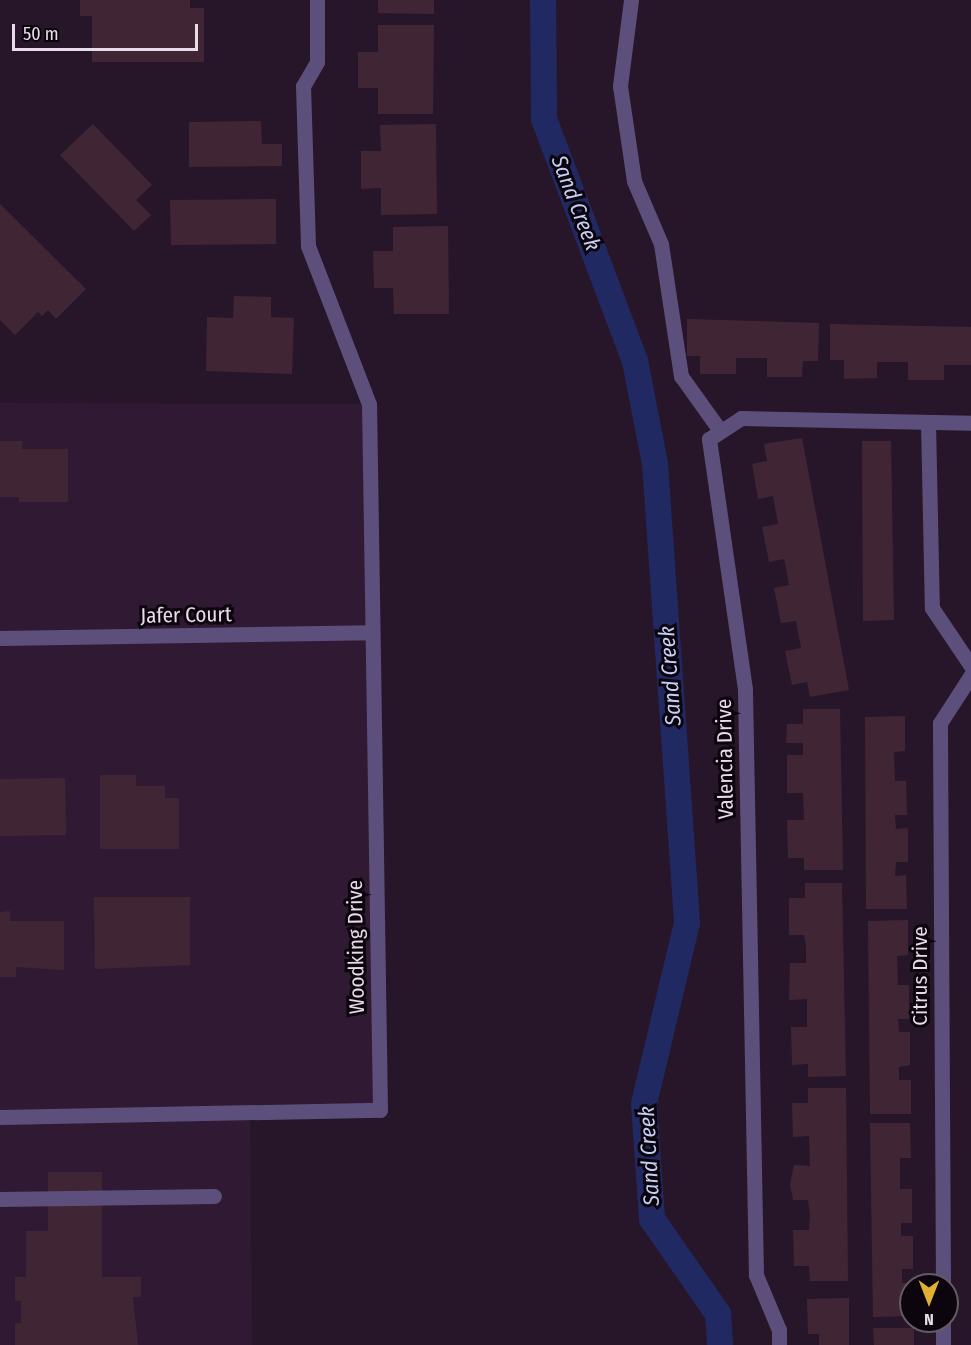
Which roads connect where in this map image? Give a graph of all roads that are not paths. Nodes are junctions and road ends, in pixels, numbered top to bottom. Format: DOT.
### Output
graph roads {
  1 [pos="317,0"];
  2 [pos="631,0"];
  3 [pos="928,422"];
  4 [pos="971,423"];
  5 [pos="719,429"];
  6 [pos="372,632"];
  7 [pos="0,638"];
  8 [pos="971,666"];
  9 [pos="971,675"];
  10 [pos="0,1117"];
  11 [pos="214,1196"];
  12 [pos="0,1199"];
  13 [pos="943,1273"];
  14 [pos="779,1345"];
  1 -- 6 [label="street, Woodking Drive"];
  2 -- 5 [label="street"];
  3 -- 4 [label="street"];
  3 -- 5 [label="street"];
  3 -- 8 [label="street"];
  5 -- 14 [label="street, Valencia Drive"];
  6 -- 7 [label="street, Jafer Court"];
  6 -- 10 [label="street, Woodking Drive"];
  9 -- 13 [label="street, Citrus Drive"];
  11 -- 12 [label="street"];
}
